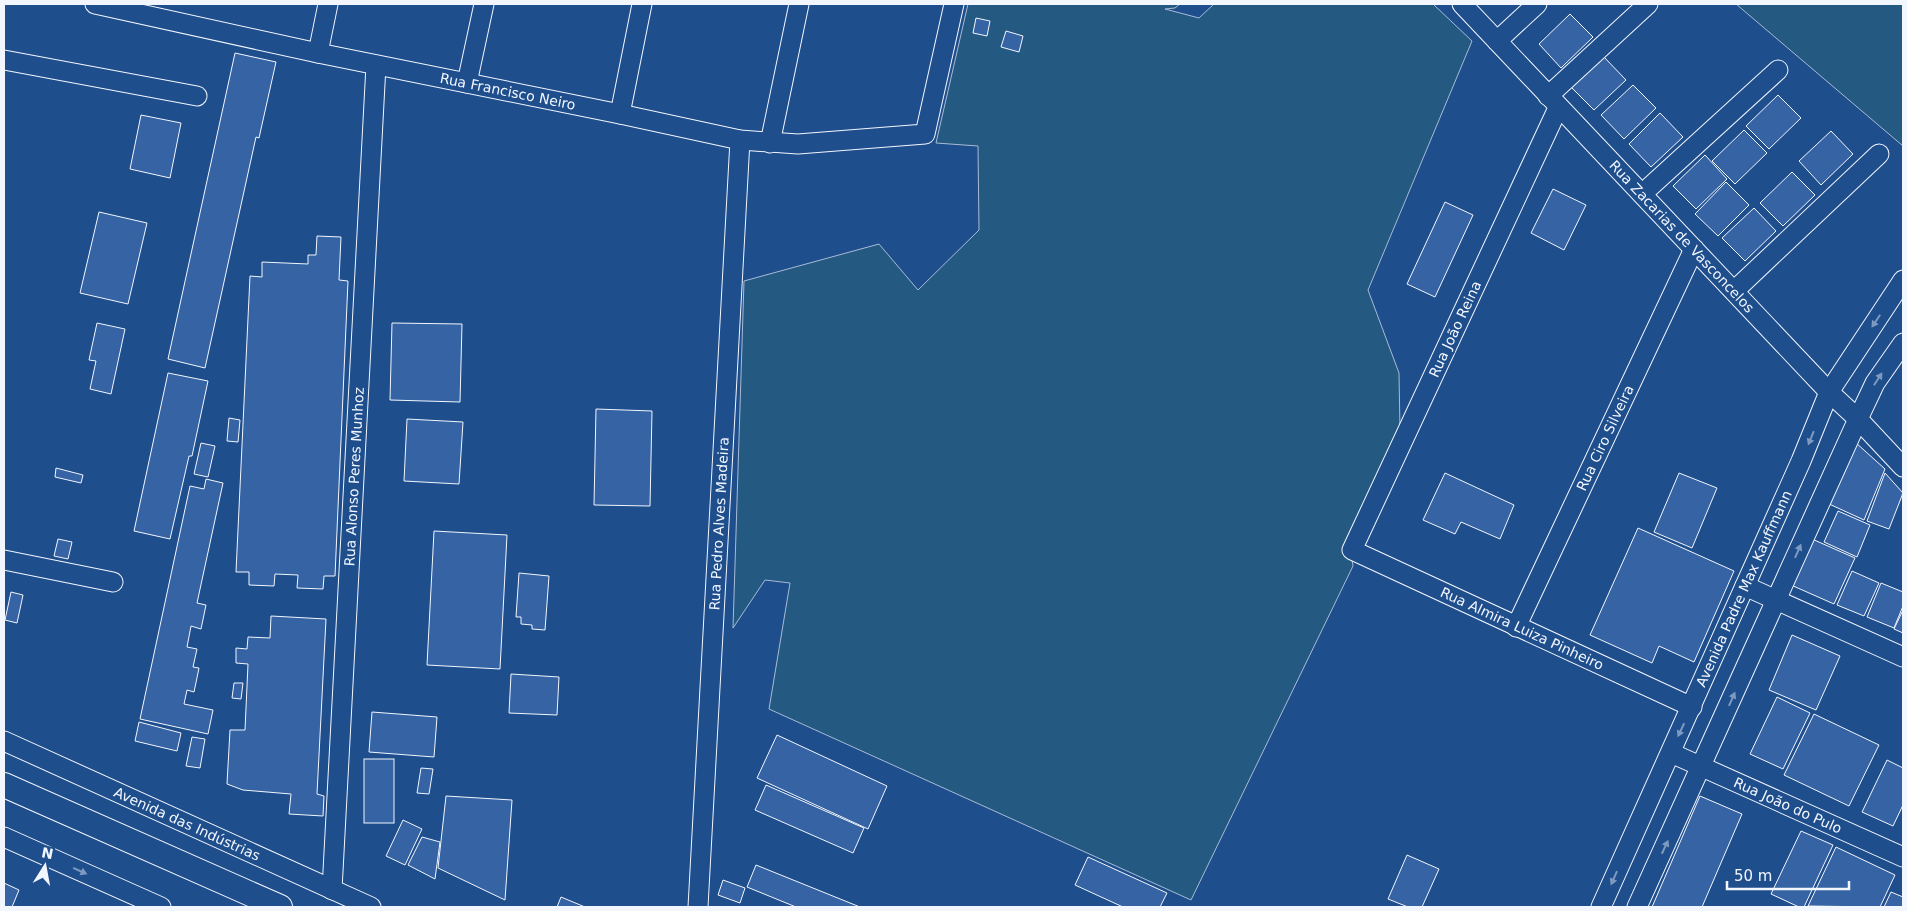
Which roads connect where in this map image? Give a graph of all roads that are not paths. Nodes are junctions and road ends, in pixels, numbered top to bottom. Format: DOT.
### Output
graph roads {
  1 [pos="95,4"];
  2 [pos="328,4"];
  3 [pos="484,4"];
  4 [pos="642,4"];
  5 [pos="799,4"];
  6 [pos="954,4"];
  7 [pos="1462,4"];
  8 [pos="1537,4"];
  9 [pos="1648,4"];
  10 [pos="166,12"];
  11 [pos="1497,41"];
  12 [pos="318,53"];
  13 [pos="4,60"];
  14 [pos="376,65"];
  15 [pos="1778,70"];
  16 [pos="467,83"];
  17 [pos="197,96"];
  18 [pos="1553,102"];
  19 [pos="620,114"];
  20 [pos="740,140"];
  21 [pos="770,143"];
  22 [pos="1879,154"];
  23 [pos="1642,194"];
  24 [pos="1694,249"];
  25 [pos="1903,280"];
  26 [pos="1734,291"];
  27 [pos="1903,343"];
  28 [pos="1829,392"];
  29 [pos="1858,419"];
  30 [pos="1903,467"];
  31 [pos="1352,550"];
  32 [pos="4,560"];
  33 [pos="113,582"];
  34 [pos="1745,586"];
  35 [pos="1777,599"];
  36 [pos="1516,627"];
  37 [pos="1903,657"];
  38 [pos="1692,707"];
  39 [pos="4,741"];
  40 [pos="1670,754"];
  41 [pos="1702,768"];
  42 [pos="4,785"];
  43 [pos="4,837"];
  44 [pos="1903,857"];
  45 [pos="332,890"];
  46 [pos="162,907"];
  47 [pos="280,907"];
  48 [pos="371,907"];
  49 [pos="698,907"];
  50 [pos="1601,907"];
  51 [pos="1637,907"];
  1 -- 10 [label="street, Rua Francisco Neiro"];
  2 -- 12 [label="street"];
  3 -- 16 [label="street"];
  4 -- 19 [label="street"];
  5 -- 21 [label="street"];
  6 -- 21 [label="street, Rua Francisco Neiro"];
  7 -- 11 [label="street, Rua Zacarias de Vasconcelos"];
  8 -- 11 [label="street"];
  9 -- 18 [label="street"];
  10 -- 12 [label="street, Rua Francisco Neiro"];
  11 -- 18 [label="street, Rua Zacarias de Vasconcelos"];
  12 -- 14 [label="street, Rua Francisco Neiro"];
  13 -- 17 [label="street"];
  14 -- 16 [label="street, Rua Francisco Neiro"];
  14 -- 45 [label="street, Rua Alonso Peres Munhoz"];
  15 -- 23 [label="street"];
  16 -- 19 [label="street, Rua Francisco Neiro"];
  18 -- 23 [label="street, Rua Zacarias de Vasconcelos"];
  18 -- 31 [label="street, Rua João Reina"];
  19 -- 20 [label="street, Rua Francisco Neiro"];
  20 -- 21 [label="street, Rua Francisco Neiro"];
  20 -- 49 [label="street, Rua Pedro Alves Madeira"];
  22 -- 26 [label="street"];
  23 -- 24 [label="street, Rua Zacarias de Vasconcelos"];
  24 -- 26 [label="street, Rua Zacarias de Vasconcelos"];
  24 -- 36 [label="street, Rua Ciro Silveira"];
  25 -- 28 [label="street, Avenida Padre Max Kauffmann, one-way"];
  26 -- 28 [label="street, Rua Zacarias de Vasconcelos"];
  29 -- 27 [label="street, one-way"];
  28 -- 29 [label="street, Rua Zacarias de Vasconcelos"];
  28 -- 34 [label="street, Avenida Padre Max Kauffmann, one-way"];
  29 -- 30 [label="street, Rua Zacarias de Vasconcelos"];
  35 -- 29 [label="street, one-way"];
  31 -- 36 [label="street, Rua Almira Luiza Pinheiro"];
  32 -- 33 [label="street"];
  34 -- 35 [label="street"];
  34 -- 38 [label="street, Avenida Padre Max Kauffmann"];
  35 -- 37 [label="street"];
  41 -- 35 [label="street, one-way"];
  36 -- 38 [label="street, Rua Almira Luiza Pinheiro"];
  38 -- 40 [label="street, Avenida Padre Max Kauffmann, one-way"];
  39 -- 45 [label="street, Avenida das Indústrias"];
  40 -- 41 [label="street, Rua João do Pulo"];
  40 -- 50 [label="street, Avenida Padre Max Kauffmann, one-way"];
  41 -- 44 [label="street, Rua João do Pulo"];
  51 -- 41 [label="street, one-way"];
  42 -- 47 [label="main road"];
  43 -- 46 [label="street, one-way"];
  45 -- 48 [label="street, Avenida das Indústrias"];
}
